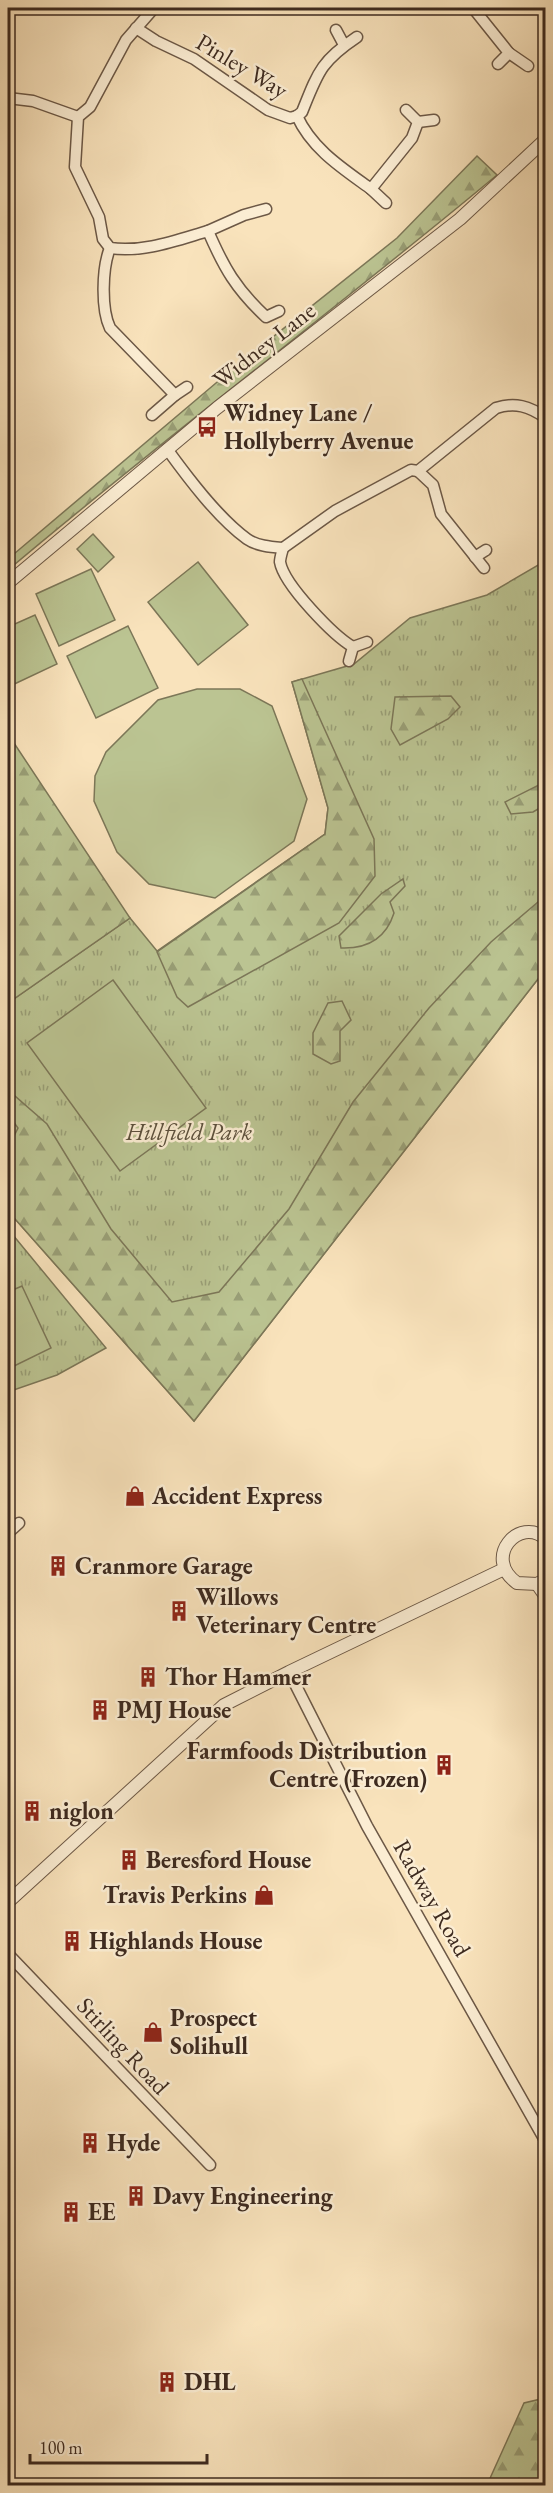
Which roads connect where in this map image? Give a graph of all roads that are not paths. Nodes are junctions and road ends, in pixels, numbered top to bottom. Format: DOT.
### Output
graph roads {
  1 [pos="154,8"];
  2 [pos="473,8"];
  3 [pos="136,28"];
  4 [pos="336,30"];
  5 [pos="357,37"];
  6 [pos="344,45"];
  7 [pos="509,53"];
  8 [pos="498,64"];
  9 [pos="528,66"];
  10 [pos="8,98"];
  11 [pos="406,110"];
  12 [pos="297,116"];
  13 [pos="78,117"];
  14 [pos="434,120"];
  15 [pos="418,122"];
  16 [pos="546,139"];
  17 [pos="370,189"];
  18 [pos="386,203"];
  19 [pos="266,209"];
  20 [pos="208,231"];
  21 [pos="110,248"];
  22 [pos="279,311"];
  23 [pos="187,387"];
  24 [pos="176,395"];
  25 [pos="152,415"];
  26 [pos="546,418"];
  27 [pos="167,449"];
  28 [pos="418,471"];
  29 [pos="283,548"];
  30 [pos="486,550"];
  31 [pos="475,557"];
  32 [pos="484,568"];
  33 [pos="8,583"];
  34 [pos="367,642"];
  35 [pos="353,647"];
  36 [pos="349,661"];
  37 [pos="19,1523"];
  38 [pos="8,1533"];
  39 [pos="546,1539"];
  40 [pos="504,1569"];
  41 [pos="541,1582"];
  42 [pos="546,1597"];
  43 [pos="288,1671"];
  44 [pos="8,1902"];
  45 [pos="8,1954"];
  46 [pos="546,2142"];
  47 [pos="210,2165"];
  1 -- 3 [label="street"];
  2 -- 7 [label="street"];
  3 -- 12 [label="street, Pinley Way"];
  3 -- 13 [label="street"];
  4 -- 6 [label="street"];
  5 -- 6 [label="street"];
  6 -- 12 [label="street"];
  7 -- 8 [label="street"];
  7 -- 9 [label="street"];
  10 -- 13 [label="street"];
  11 -- 15 [label="street"];
  12 -- 17 [label="street"];
  13 -- 21 [label="street"];
  14 -- 15 [label="street"];
  15 -- 17 [label="street"];
  16 -- 27 [label="street, Widney Lane"];
  17 -- 18 [label="street"];
  19 -- 20 [label="street"];
  20 -- 21 [label="street"];
  20 -- 22 [label="street"];
  21 -- 24 [label="street"];
  23 -- 24 [label="street"];
  24 -- 25 [label="street"];
  26 -- 28 [label="street"];
  27 -- 29 [label="street"];
  27 -- 33 [label="street, Widney Lane"];
  28 -- 29 [label="street"];
  28 -- 31 [label="street"];
  29 -- 35 [label="street"];
  30 -- 31 [label="street"];
  31 -- 32 [label="street"];
  34 -- 35 [label="street"];
  35 -- 36 [label="street"];
  37 -- 38 [label="street"];
  39 -- 40 [label="street"];
  40 -- 41 [label="street"];
  40 -- 43 [label="street"];
  41 -- 42 [label="street"];
  43 -- 44 [label="street"];
  43 -- 46 [label="street, Radway Road"];
  45 -- 47 [label="street, Stirling Road"];
}
